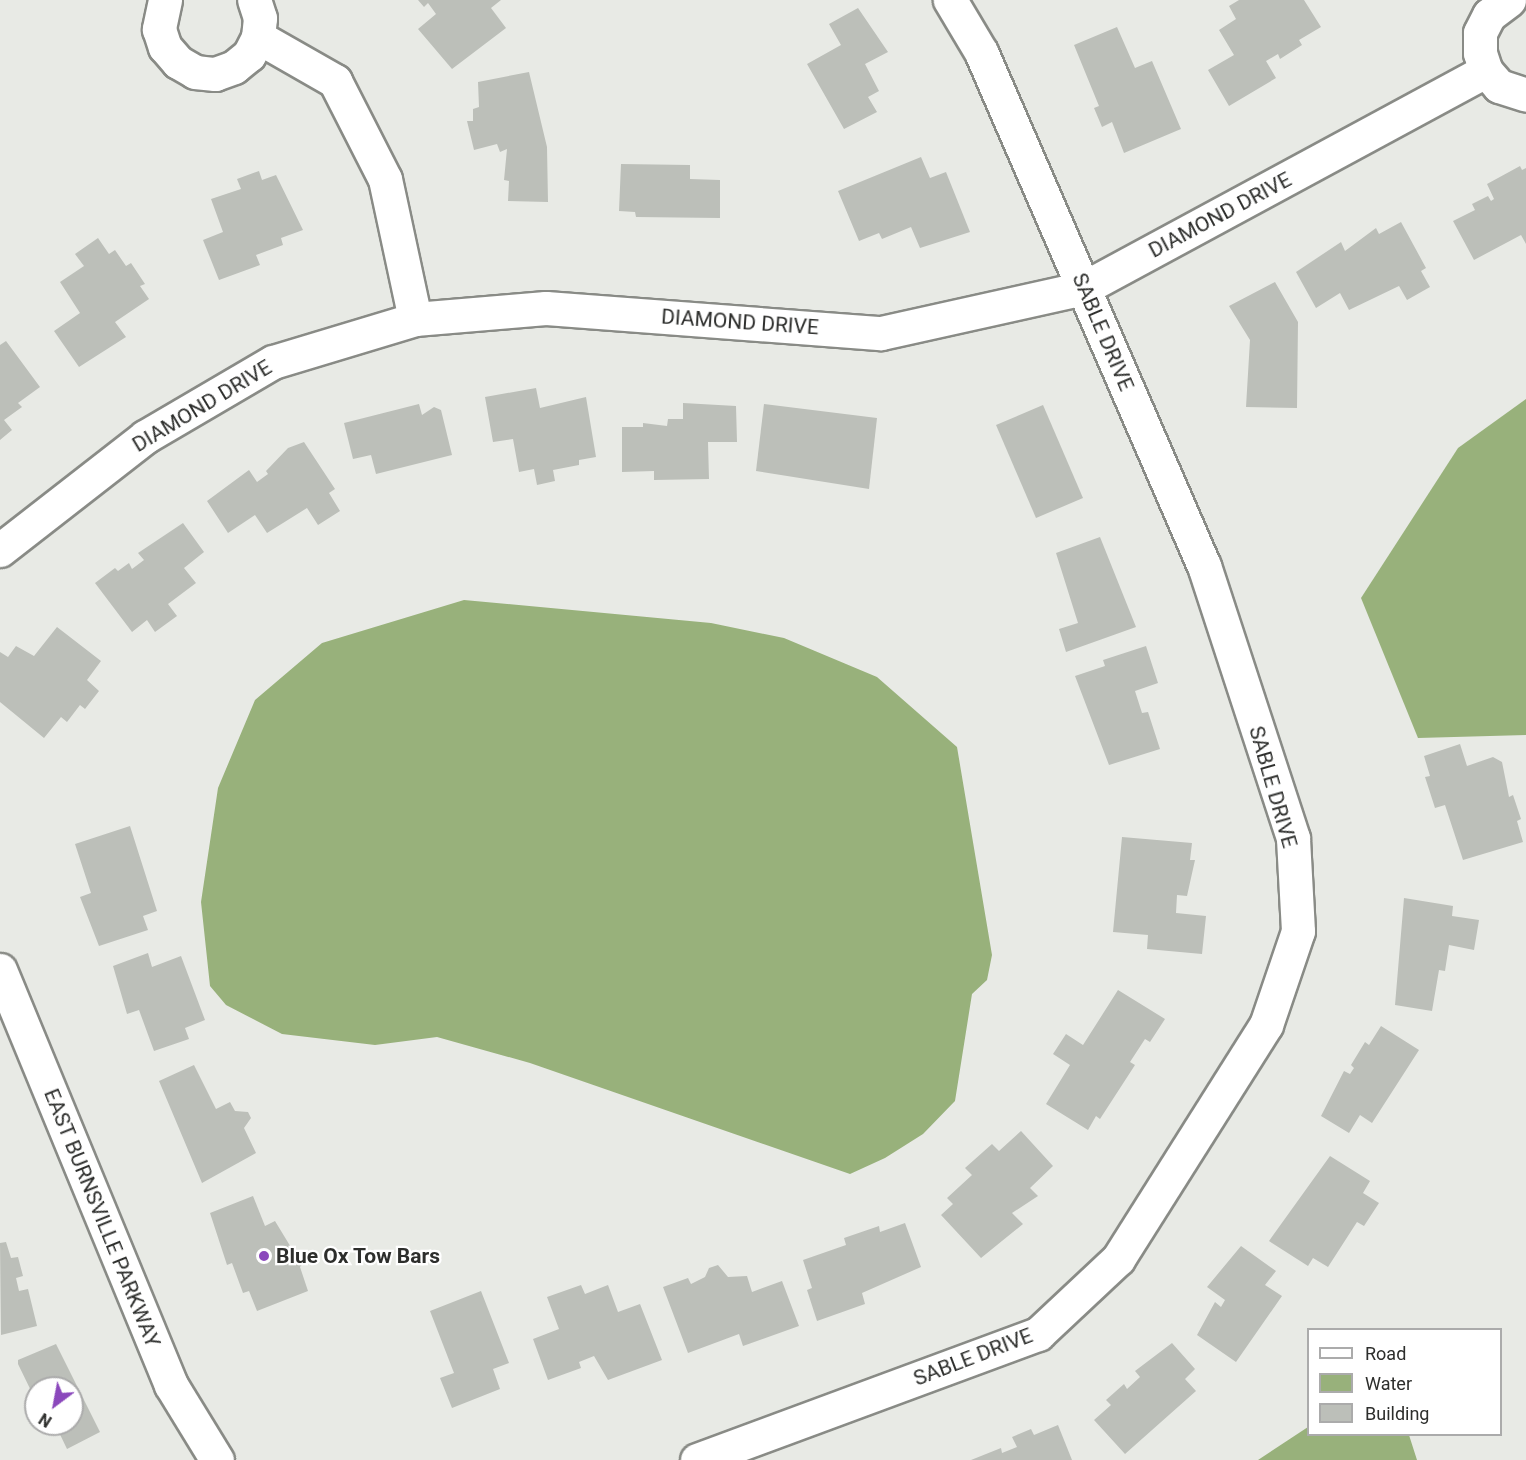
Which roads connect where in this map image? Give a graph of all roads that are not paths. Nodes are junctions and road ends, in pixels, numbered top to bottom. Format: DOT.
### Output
graph roads {
  1 [pos="165,0"];
  2 [pos="254,0"];
  3 [pos="950,0"];
  4 [pos="1509,0"];
  5 [pos="258,37"];
  6 [pos="1486,71"];
  7 [pos="1526,95"];
  8 [pos="1084,288"];
  9 [pos="415,320"];
  10 [pos="0,550"];
  11 [pos="0,970"];
  12 [pos="217,1460"];
  13 [pos="697,1460"];
  1 -- 5 [label="street"];
  2 -- 5 [label="street"];
  3 -- 8 [label="street, SABLE DRIVE"];
  4 -- 6 [label="street"];
  5 -- 9 [label="street"];
  6 -- 7 [label="street"];
  6 -- 8 [label="street, DIAMOND DRIVE"];
  8 -- 9 [label="street, DIAMOND DRIVE"];
  8 -- 13 [label="street, SABLE DRIVE"];
  9 -- 10 [label="street, DIAMOND DRIVE"];
  11 -- 12 [label="street, EAST BURNSVILLE PARKWAY"];
}
